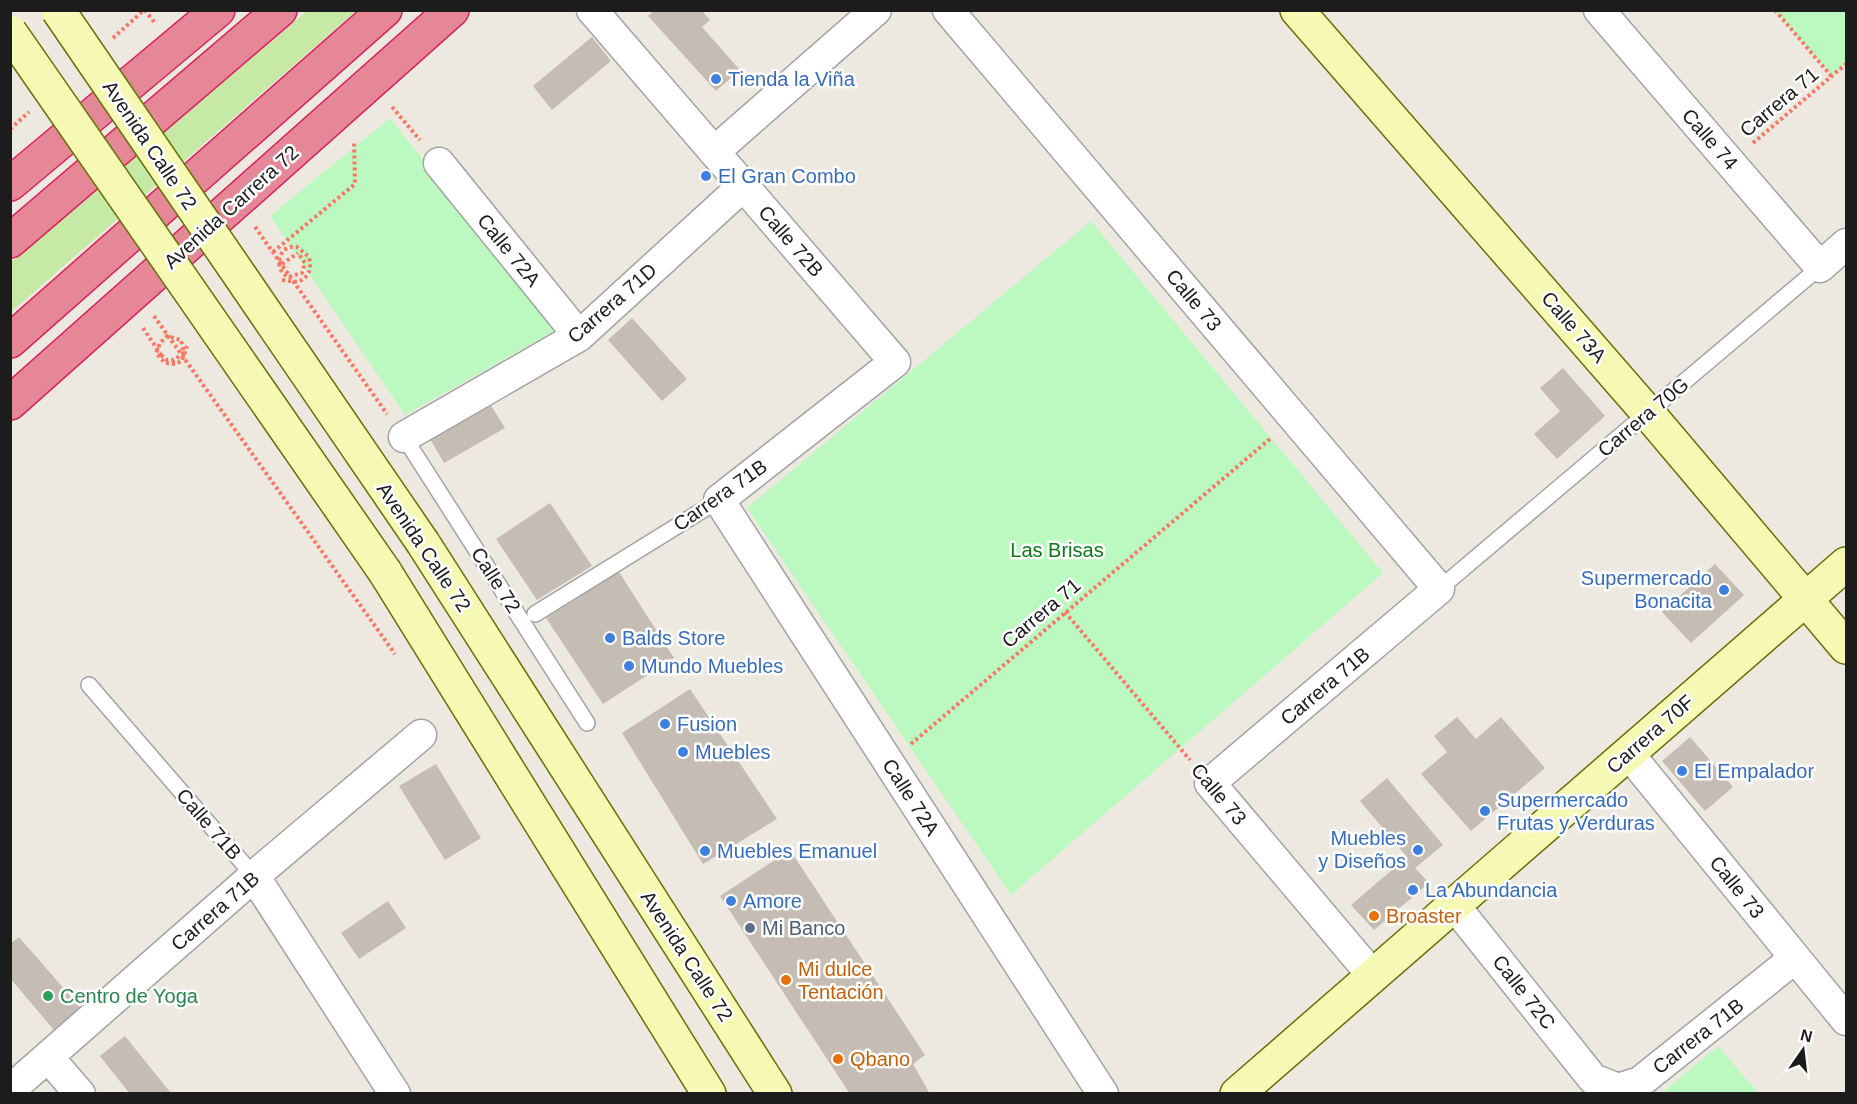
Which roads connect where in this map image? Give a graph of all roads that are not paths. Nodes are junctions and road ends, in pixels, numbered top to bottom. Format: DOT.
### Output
graph roads {
  1 [pos="58,10"];
  2 [pos="218,10"];
  3 [pos="280,10"];
  4 [pos="385,10"];
  5 [pos="452,10"];
  6 [pos="592,10"];
  7 [pos="876,10"];
  8 [pos="948,10"];
  9 [pos="1297,10"];
  10 [pos="1599,10"];
  11 [pos="10,32"];
  12 [pos="714,152"];
  13 [pos="440,163"];
  14 [pos="10,184"];
  15 [pos="743,186"];
  16 [pos="10,240"];
  17 [pos="1846,244"];
  18 [pos="1820,267"];
  19 [pos="579,336"];
  20 [pos="10,341"];
  21 [pos="895,362"];
  22 [pos="10,403"];
  23 [pos="1648,413"];
  24 [pos="404,438"];
  25 [pos="719,500"];
  26 [pos="1846,564"];
  27 [pos="1439,589"];
  28 [pos="1805,600"];
  29 [pos="535,614"];
  30 [pos="1846,647"];
  31 [pos="89,685"];
  32 [pos="587,723"];
  33 [pos="421,735"];
  34 [pos="1628,753"];
  35 [pos="1210,783"];
  36 [pos="254,876"];
  37 [pos="1454,905"];
  38 [pos="1796,958"];
  39 [pos="1373,975"];
  40 [pos="1846,1020"];
  41 [pos="48,1057"];
  42 [pos="1585,1086"];
  43 [pos="10,1090"];
  44 [pos="80,1094"];
  45 [pos="395,1094"];
  46 [pos="710,1094"];
  47 [pos="775,1094"];
  48 [pos="1103,1094"];
  49 [pos="1237,1094"];
  1 -- 47 [label="main road, Avenida Calle 72, bridge"];
  2 -- 14 [label="highway"];
  3 -- 16 [label="highway"];
  4 -- 20 [label="highway"];
  5 -- 22 [label="highway, Avenida Carrera 72"];
  6 -- 12 [label="street, Calle 72B"];
  7 -- 12 [label="street"];
  8 -- 27 [label="street, Calle 73"];
  9 -- 23 [label="main road, Calle 73A"];
  10 -- 18 [label="street, Calle 74"];
  11 -- 46 [label="main road, bridge"];
  12 -- 15 [label="street, Calle 72B"];
  13 -- 19 [label="street, Calle 72A"];
  15 -- 19 [label="street, Carrera 71D"];
  15 -- 21 [label="street, Calle 72B"];
  17 -- 18 [label="street, Carrera 70G"];
  18 -- 23 [label="lane, Carrera 70G"];
  19 -- 24 [label="street, Carrera 71D"];
  21 -- 25 [label="street, Carrera 71B"];
  23 -- 27 [label="lane, Carrera 70G"];
  23 -- 28 [label="main road, Calle 73A"];
  24 -- 32 [label="lane, Calle 72"];
  25 -- 29 [label="lane, Carrera 71B"];
  25 -- 48 [label="street, Calle 72A"];
  26 -- 28 [label="main road, Carrera 70F"];
  27 -- 35 [label="street, Carrera 71B"];
  28 -- 30 [label="main road, Calle 73A"];
  28 -- 34 [label="main road, Carrera 70F"];
  31 -- 36 [label="lane, Calle 71B"];
  33 -- 36 [label="street, Carrera 71B"];
  34 -- 37 [label="main road, Carrera 70F"];
  34 -- 38 [label="street, Calle 73"];
  35 -- 39 [label="street, Calle 73"];
  36 -- 41 [label="street, Carrera 71B"];
  36 -- 45 [label="street, Calle 71B"];
  37 -- 39 [label="main road, Carrera 70F"];
  37 -- 42 [label="street, Calle 72C"];
  38 -- 40 [label="street, Calle 73"];
  38 -- 42 [label="street, Carrera 71B"];
  39 -- 49 [label="main road, Carrera 70F"];
  41 -- 43 [label="street, Carrera 71B"];
  41 -- 44 [label="street"];
}
